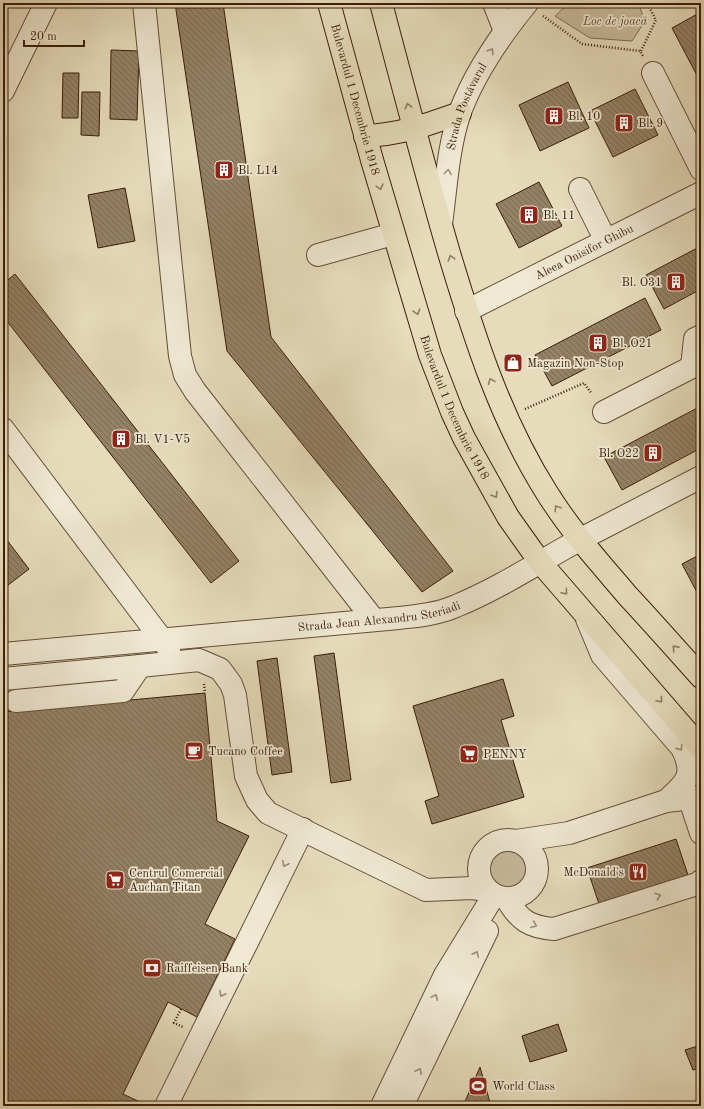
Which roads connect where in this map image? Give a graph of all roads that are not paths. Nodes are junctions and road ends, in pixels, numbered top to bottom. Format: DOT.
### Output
graph roads {
  1 [pos="46,3"];
  2 [pos="144,3"];
  3 [pos="329,3"];
  4 [pos="380,3"];
  5 [pos="494,3"];
  6 [pos="526,4"];
  7 [pos="505,31"];
  8 [pos="653,72"];
  9 [pos="3,91"];
  10 [pos="460,113"];
  11 [pos="414,129"];
  12 [pos="365,136"];
  13 [pos="701,169"];
  14 [pos="580,189"];
  15 [pos="701,193"];
  16 [pos="440,224"];
  17 [pos="393,234"];
  18 [pos="606,241"];
  19 [pos="318,255"];
  20 [pos="466,311"];
  21 [pos="701,336"];
  22 [pos="604,412"];
  23 [pos="3,429"];
  24 [pos="701,477"];
  25 [pos="580,540"];
  26 [pos="540,562"];
  27 [pos="585,615"];
  28 [pos="374,620"];
  29 [pos="162,640"];
  30 [pos="3,654"];
  31 [pos="178,662"];
  32 [pos="140,666"];
  33 [pos="701,677"];
  34 [pos="3,679"];
  35 [pos="16,701"];
  36 [pos="701,748"];
  37 [pos="696,797"];
  38 [pos="666,801"];
  39 [pos="303,829"];
  40 [pos="569,833"];
  41 [pos="701,834"];
  42 [pos="516,841"];
  43 [pos="478,868"];
  44 [pos="537,869"];
  45 [pos="701,881"];
  46 [pos="426,890"];
  47 [pos="498,896"];
  48 [pos="406,1101"];
  49 [pos="166,1106"];
  50 [pos="382,1106"];
  1 -- 9 [label="street"];
  2 -- 28 [label="street"];
  3 -- 12 [label="main road, Bulevardul 1 Decembrie 1918"];
  11 -- 4 [label="main road, one-way"];
  5 -- 7 [label="street"];
  6 -- 7 [label="street, Strada Postăvarul"];
  10 -- 7 [label="street, Strada Postăvarul, one-way"];
  8 -- 13 [label="street"];
  10 -- 11 [label="main road"];
  16 -- 10 [label="street, Strada Postăvarul, one-way"];
  11 -- 12 [label="main road"];
  11 -- 16 [label="main road"];
  12 -- 17 [label="main road, Bulevardul 1 Decembrie 1918, one-way"];
  14 -- 18 [label="street"];
  15 -- 18 [label="street, Aleea Onisifor Ghibu"];
  20 -- 16 [label="main road, one-way"];
  17 -- 19 [label="street"];
  17 -- 26 [label="main road, Bulevardul 1 Decembrie 1918, one-way"];
  18 -- 20 [label="street, Aleea Onisifor Ghibu"];
  25 -- 20 [label="main road, one-way"];
  21 -- 22 [label="street"];
  23 -- 29 [label="street"];
  24 -- 25 [label="street"];
  25 -- 26 [label="street, Strada Jean Alexandru Steriadi"];
  33 -- 25 [label="main road, one-way"];
  26 -- 27 [label="main road, Bulevardul 1 Decembrie 1918, one-way"];
  26 -- 28 [label="street, Strada Jean Alexandru Steriadi"];
  27 -- 36 [label="main road, Bulevardul 1 Decembrie 1918, one-way"];
  27 -- 38 [label="street, one-way"];
  28 -- 29 [label="street, Strada Jean Alexandru Steriadi"];
  29 -- 30 [label="street, Strada Jean Alexandru Steriadi"];
  29 -- 31 [label="street"];
  31 -- 32 [label="street"];
  31 -- 39 [label="street"];
  32 -- 34 [label="street"];
  32 -- 35 [label="street"];
  37 -- 38 [label="street"];
  37 -- 41 [label="street"];
  38 -- 40 [label="street"];
  39 -- 46 [label="street"];
  39 -- 49 [label="street, one-way"];
  40 -- 42 [label="street"];
  40 -- 44 [label="street"];
  42 -- 43 [label="street"];
  42 -- 44 [label="street"];
  43 -- 46 [label="street"];
  43 -- 47 [label="street"];
  44 -- 47 [label="street"];
  47 -- 45 [label="street, one-way"];
  46 -- 47 [label="street"];
  48 -- 47 [label="street, one-way"];
  50 -- 47 [label="street, one-way"];
}
